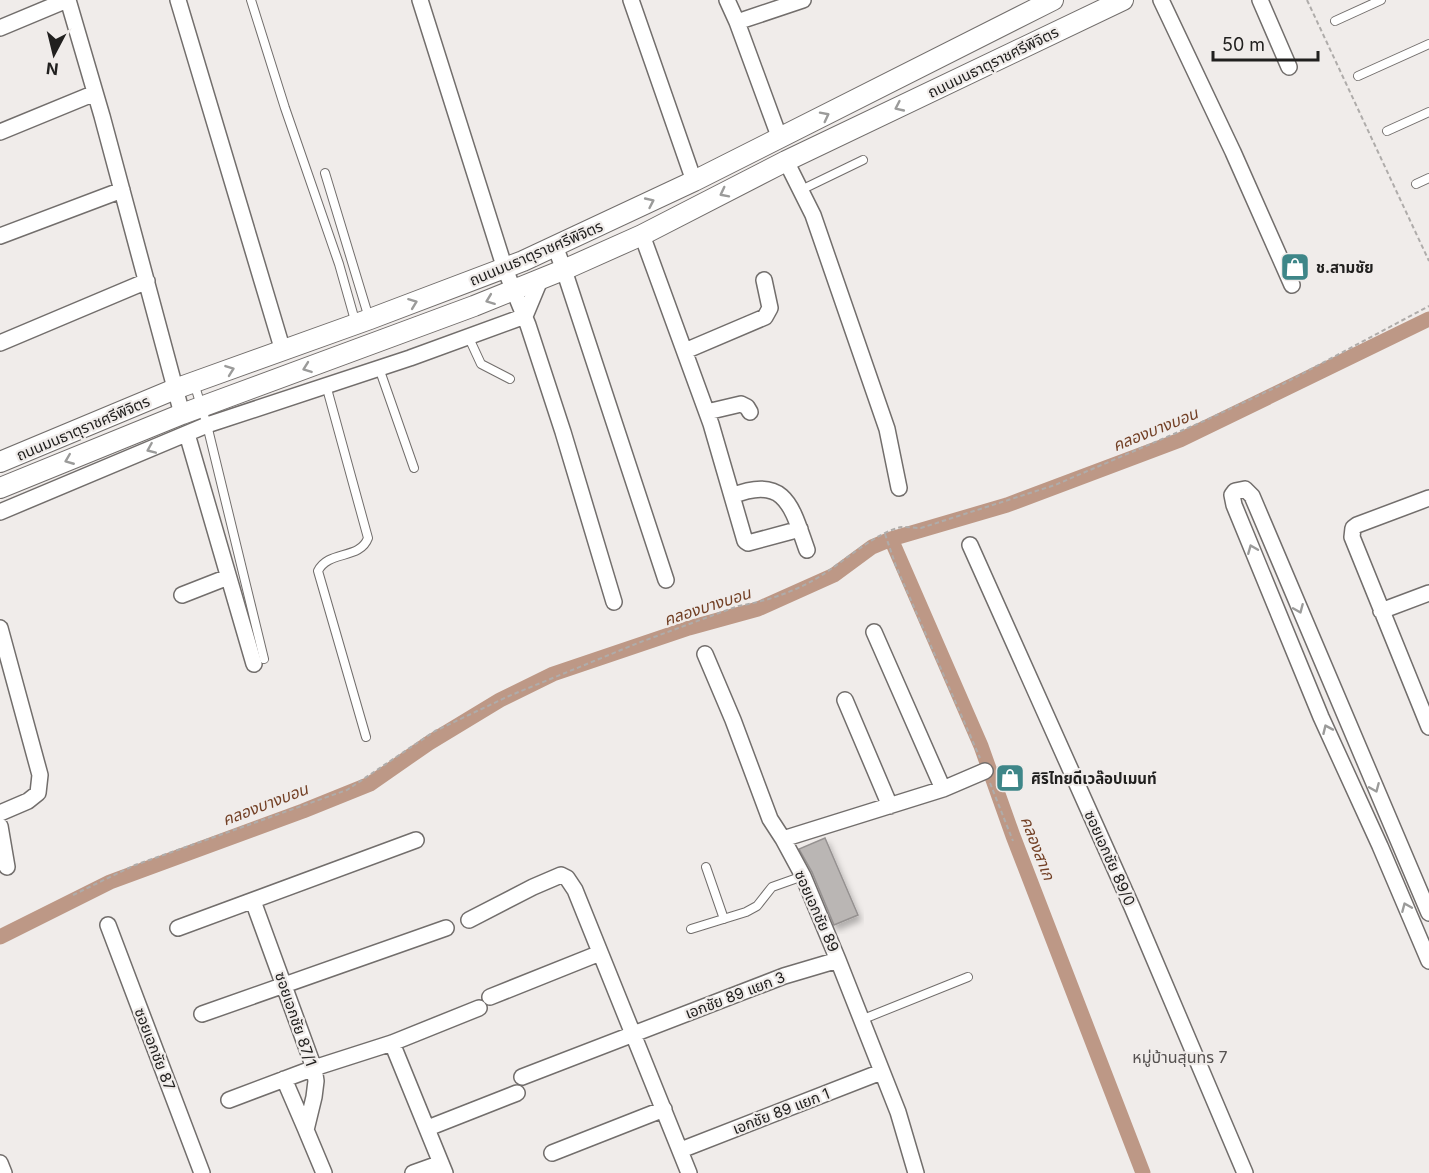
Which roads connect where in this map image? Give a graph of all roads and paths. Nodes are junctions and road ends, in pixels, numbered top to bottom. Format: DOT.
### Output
graph roads {
  1 [pos="67,0"];
  2 [pos="178,0"];
  3 [pos="251,0"];
  4 [pos="420,0"];
  5 [pos="630,0"];
  6 [pos="728,0"];
  7 [pos="803,0"];
  8 [pos="1053,0"];
  9 [pos="1123,0"];
  10 [pos="1161,0"];
  11 [pos="1260,0"];
  12 [pos="1307,0"];
  13 [pos="1380,0"];
  14 [pos="1335,21"];
  15 [pos="737,22"];
  16 [pos="0,28"];
  17 [pos="1429,44"];
  18 [pos="1289,68"];
  19 [pos="1358,76"];
  20 [pos="95,93"];
  21 [pos="1429,112"];
  22 [pos="1387,131"];
  23 [pos="0,132"];
  24 [pos="780,139"];
  25 [pos="863,160"];
  26 [pos="786,161"];
  27 [pos="325,173"];
  28 [pos="1429,178"];
  29 [pos="694,181"];
  30 [pos="1416,184"];
  31 [pos="122,190"];
  32 [pos="801,190"];
  33 [pos="619,217"];
  34 [pos="0,236"];
  35 [pos="636,237"];
  36 [pos="555,246"];
  37 [pos="1429,261"];
  38 [pos="505,269"];
  39 [pos="564,270"];
  40 [pos="540,280"];
  41 [pos="764,280"];
  42 [pos="147,281"];
  43 [pos="1292,285"];
  44 [pos="513,291"];
  45 [pos="1429,306"];
  46 [pos="525,316"];
  47 [pos="363,322"];
  48 [pos="469,338"];
  49 [pos="0,343"];
  50 [pos="283,351"];
  51 [pos="685,351"];
  52 [pos="379,368"];
  53 [pos="510,379"];
  54 [pos="194,383"];
  55 [pos="326,385"];
  56 [pos="175,389"];
  57 [pos="707,412"];
  58 [pos="750,412"];
  59 [pos="196,415"];
  60 [pos="187,434"];
  61 [pos="0,462"];
  62 [pos="414,468"];
  63 [pos="0,488"];
  64 [pos="899,488"];
  65 [pos="732,496"];
  66 [pos="1429,498"];
  67 [pos="0,512"];
  68 [pos="800,529"];
  69 [pos="885,534"];
  70 [pos="970,545"];
  71 [pos="807,550"];
  72 [pos="228,577"];
  73 [pos="666,580"];
  74 [pos="1429,593"];
  75 [pos="182,595"];
  76 [pos="614,602"];
  77 [pos="1381,611"];
  78 [pos="0,628"];
  79 [pos="874,632"];
  80 [pos="705,654"];
  81 [pos="259,662"];
  82 [pos="845,700"];
  83 [pos="1429,727"];
  84 [pos="366,737"];
  85 [pos="985,771"];
  86 [pos="943,789"];
  87 [pos="890,806"];
  88 [pos="0,813"];
  89 [pos="0,826"];
  90 [pos="783,839"];
  91 [pos="416,840"];
  92 [pos="1013,841"];
  93 [pos="8,867"];
  94 [pos="705,867"];
  95 [pos="803,876"];
  96 [pos="73,896"];
  97 [pos="253,901"];
  98 [pos="1429,913"];
  99 [pos="724,919"];
  100 [pos="469,920"];
  101 [pos="108,925"];
  102 [pos="178,928"];
  103 [pos="446,928"];
  104 [pos="691,929"];
  105 [pos="600,953"];
  106 [pos="838,960"];
  107 [pos="1429,961"];
  108 [pos="968,977"];
  109 [pos="285,986"];
  110 [pos="490,997"];
  111 [pos="479,1008"];
  112 [pos="202,1014"];
  113 [pos="861,1020"];
  114 [pos="633,1034"];
  115 [pos="392,1043"];
  116 [pos="314,1068"];
  117 [pos="881,1072"];
  118 [pos="522,1077"];
  119 [pos="285,1079"];
  120 [pos="517,1093"];
  121 [pos="229,1100"];
  122 [pos="664,1108"];
  123 [pos="428,1128"];
  124 [pos="306,1131"];
  125 [pos="681,1150"];
  126 [pos="552,1153"];
  127 [pos="0,1162"];
  128 [pos="443,1168"];
  129 [pos="4,1173"];
  130 [pos="202,1173"];
  131 [pos="324,1173"];
  132 [pos="413,1173"];
  133 [pos="688,1173"];
  134 [pos="916,1173"];
  135 [pos="1245,1173"];
  1 -- 16 [label="street"];
  1 -- 20 [label="street"];
  2 -- 50 [label="street"];
  3 -- 47 [label="lane"];
  4 -- 38 [label="street"];
  5 -- 29 [label="street"];
  6 -- 15 [label="street"];
  7 -- 15 [label="street"];
  24 -- 8 [label="street, ถนนมนธาตุราชศรีพิจิตร, one-way"];
  9 -- 26 [label="street, ถนนมนธาตุราชศรีพิจิตร, one-way"];
  10 -- 43 [label="street"];
  11 -- 18 [label="street"];
  12 -- 37 [label="path"];
  13 -- 14 [label="lane"];
  15 -- 24 [label="street"];
  17 -- 19 [label="lane"];
  20 -- 23 [label="street"];
  20 -- 31 [label="street"];
  21 -- 22 [label="lane"];
  24 -- 29 [label="street, ถนนมนธาตุราชศรีพิจิตร"];
  25 -- 32 [label="lane"];
  26 -- 32 [label="street"];
  26 -- 35 [label="street, ถนนมนธาตุราชศรีพิจิตร, one-way"];
  27 -- 47 [label="lane"];
  28 -- 30 [label="lane"];
  33 -- 29 [label="street, ถนนมนธาตุราชศรีพิจิตร, one-way"];
  31 -- 34 [label="street"];
  31 -- 42 [label="street"];
  32 -- 64 [label="street"];
  33 -- 35 [label="street"];
  33 -- 36 [label="street, ถนนมนธาตุราชศรีพิจิตร"];
  35 -- 39 [label="street, ถนนมนธาตุราชศรีพิจิตร"];
  35 -- 51 [label="street"];
  36 -- 38 [label="street, ถนนมนธาตุราชศรีพิจิตร"];
  36 -- 39 [label="street"];
  38 -- 44 [label="street"];
  47 -- 38 [label="street, ถนนมนธาตุราชศรีพิจิตร, one-way"];
  39 -- 40 [label="street, ถนนมนธาตุราชศรีพิจิตร"];
  39 -- 73 [label="street"];
  40 -- 44 [label="street, ถนนมนธาตุราชศรีพิจิตร"];
  40 -- 46 [label="street, ถนนมนธาตุราชศรีพิจิตร"];
  41 -- 51 [label="street"];
  42 -- 49 [label="street"];
  42 -- 56 [label="street"];
  44 -- 46 [label="street"];
  44 -- 59 [label="street, ถนนมนธาตุราชศรีพิจิตร, one-way"];
  45 -- 69 [label="path"];
  46 -- 48 [label="street, ถนนมนธาตุราชศรีพิจิตร"];
  46 -- 76 [label="street"];
  47 -- 50 [label="street, ถนนมนธาตุราชศรีพิจิตร"];
  48 -- 52 [label="street, ถนนมนธาตุราชศรีพิจิตร"];
  48 -- 53 [label="lane"];
  54 -- 50 [label="street, ถนนมนธาตุราชศรีพิจิตร, one-way"];
  51 -- 57 [label="street"];
  52 -- 55 [label="street, ถนนมนธาตุราชศรีพิจิตร"];
  52 -- 62 [label="lane"];
  54 -- 56 [label="street, ถนนมนธาตุราชศรีพิจิตร"];
  54 -- 59 [label="lane"];
  55 -- 59 [label="street, ถนนมนธาตุราชศรีพิจิตร"];
  55 -- 84 [label="lane"];
  56 -- 59 [label="street"];
  56 -- 61 [label="street, ถนนมนธาตุราชศรีพิจิตร"];
  57 -- 58 [label="street"];
  57 -- 65 [label="street"];
  59 -- 60 [label="street, ถนนมนธาตุราชศรีพิจิตร"];
  59 -- 63 [label="street, ถนนมนธาตุราชศรีพิจิตร, one-way"];
  59 -- 81 [label="lane"];
  60 -- 67 [label="street, ถนนมนธาตุราชศรีพิจิตร, one-way"];
  60 -- 72 [label="street"];
  65 -- 68 [label="street"];
  65 -- 68 [label="street"];
  66 -- 77 [label="street"];
  68 -- 71 [label="street"];
  69 -- 85 [label="path"];
  69 -- 96 [label="path"];
  70 -- 135 [label="street, ซอยเอกชัย 89/0"];
  72 -- 75 [label="street"];
  72 -- 81 [label="street"];
  74 -- 77 [label="street"];
  77 -- 83 [label="street"];
  78 -- 88 [label="street"];
  79 -- 86 [label="street"];
  80 -- 90 [label="street, ซอยเอกชัย 89"];
  82 -- 87 [label="street"];
  85 -- 86 [label="street"];
  85 -- 92 [label="path"];
  86 -- 87 [label="street"];
  87 -- 90 [label="street"];
  89 -- 93 [label="street"];
  90 -- 95 [label="street, ซอยเอกชัย 89"];
  91 -- 97 [label="street"];
  94 -- 99 [label="lane"];
  95 -- 99 [label="lane"];
  95 -- 106 [label="street, ซอยเอกชัย 89"];
  97 -- 102 [label="street"];
  97 -- 109 [label="street, ซอยเอกชัย 87/1"];
  107 -- 98 [label="street, one-way"];
  99 -- 104 [label="lane"];
  100 -- 105 [label="street"];
  101 -- 130 [label="street, ซอยเอกชัย 87"];
  103 -- 109 [label="street"];
  105 -- 110 [label="street"];
  105 -- 114 [label="street"];
  106 -- 113 [label="street, ซอยเอกชัย 89"];
  106 -- 114 [label="street, เอกชัย 89 แยก 3"];
  108 -- 113 [label="lane"];
  109 -- 112 [label="street"];
  109 -- 116 [label="street, ซอยเอกชัย 87/1"];
  111 -- 115 [label="street"];
  113 -- 117 [label="street, ซอยเอกชัย 89"];
  114 -- 118 [label="street, เอกชัย 89 แยก 3"];
  114 -- 122 [label="street"];
  115 -- 116 [label="street"];
  115 -- 123 [label="street"];
  116 -- 119 [label="street"];
  116 -- 124 [label="street, ซอยเอกชัย 87/1"];
  117 -- 125 [label="street, เอกชัย 89 แยก 1"];
  117 -- 134 [label="street, ซอยเอกชัย 89"];
  119 -- 121 [label="street"];
  119 -- 124 [label="street"];
  120 -- 123 [label="street"];
  122 -- 125 [label="street"];
  122 -- 126 [label="street"];
  123 -- 128 [label="street"];
  124 -- 131 [label="street"];
  125 -- 133 [label="street"];
  127 -- 129 [label="street"];
  128 -- 132 [label="street"];
}
